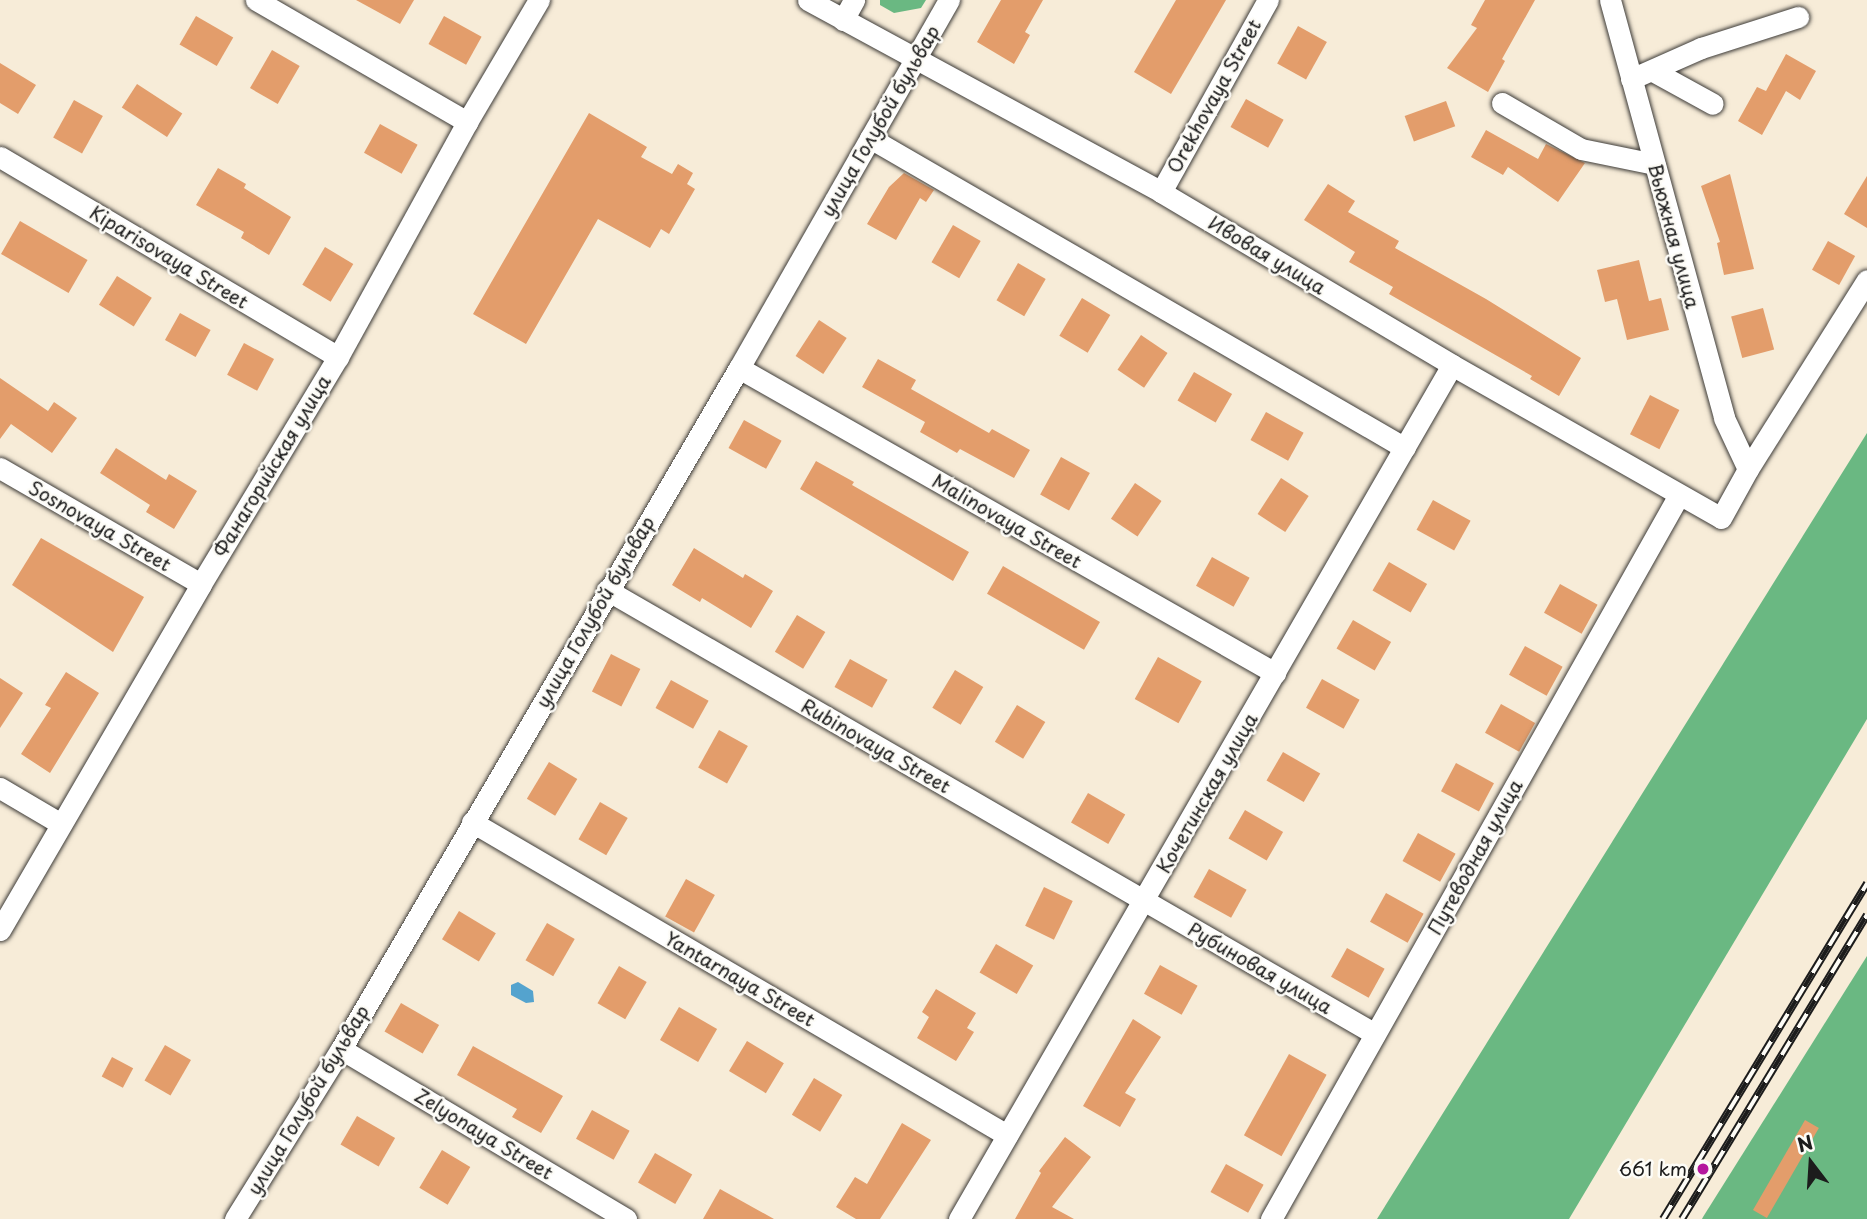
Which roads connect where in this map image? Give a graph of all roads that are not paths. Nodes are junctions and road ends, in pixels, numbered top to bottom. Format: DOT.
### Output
graph roads {
  1 [pos="256,0"];
  2 [pos="539,0"];
  3 [pos="808,0"];
  4 [pos="854,0"];
  5 [pos="949,0"];
  6 [pos="1268,0"];
  7 [pos="1610,0"];
  8 [pos="1798,18"];
  9 [pos="843,20"];
  10 [pos="915,58"];
  11 [pos="1653,71"];
  12 [pos="1631,79"];
  13 [pos="1502,103"];
  14 [pos="1713,104"];
  15 [pos="467,122"];
  16 [pos="870,138"];
  17 [pos="0,157"];
  18 [pos="1654,164"];
  19 [pos="1161,192"];
  20 [pos="1867,280"];
  21 [pos="338,357"];
  22 [pos="1452,365"];
  23 [pos="739,368"];
  24 [pos="1405,447"];
  25 [pos="0,468"];
  26 [pos="1748,468"];
  27 [pos="1679,495"];
  28 [pos="201,584"];
  29 [pos="607,590"];
  30 [pos="1275,673"];
  31 [pos="0,788"];
  32 [pos="472,822"];
  33 [pos="61,824"];
  34 [pos="1145,902"];
  35 [pos="0,930"];
  36 [pos="1375,1034"];
  37 [pos="341,1049"];
  38 [pos="1007,1135"];
  39 [pos="235,1219"];
  40 [pos="626,1219"];
  41 [pos="959,1219"];
  42 [pos="1271,1219"];
  1 -- 15 [label="street"];
  2 -- 15 [label="street, Фанагорийская улица"];
  3 -- 9 [label="street, Ивовая улица"];
  4 -- 9 [label="street"];
  5 -- 10 [label="street, улица Голубой бульвар"];
  6 -- 19 [label="street, Orekhovaya Street"];
  7 -- 12 [label="street, Вьюжная улица"];
  8 -- 11 [label="street"];
  9 -- 10 [label="street, Ивовая улица"];
  10 -- 16 [label="street, улица Голубой бульвар"];
  10 -- 19 [label="street, Ивовая улица"];
  11 -- 12 [label="street"];
  11 -- 14 [label="street"];
  12 -- 18 [label="street, Вьюжная улица"];
  13 -- 18 [label="street"];
  15 -- 21 [label="street, Фанагорийская улица"];
  16 -- 23 [label="street, улица Голубой бульвар"];
  16 -- 24 [label="street"];
  17 -- 21 [label="street, Kiparisovaya Street"];
  18 -- 26 [label="street, Вьюжная улица"];
  19 -- 22 [label="street, Ивовая улица"];
  20 -- 26 [label="street"];
  21 -- 28 [label="street, Фанагорийская улица"];
  22 -- 24 [label="street, Кочетинская улица"];
  22 -- 27 [label="street, Ивовая улица"];
  23 -- 29 [label="street, улица Голубой бульвар"];
  23 -- 30 [label="street, Malinovaya Street"];
  24 -- 30 [label="street, Кочетинская улица"];
  25 -- 28 [label="street, Sosnovaya Street"];
  26 -- 27 [label="street, Ивовая улица"];
  27 -- 36 [label="street, Путеводная улица"];
  28 -- 33 [label="street, Фанагорийская улица"];
  29 -- 32 [label="street, улица Голубой бульвар"];
  29 -- 34 [label="street, Rubinovaya Street"];
  30 -- 34 [label="street, Кочетинская улица"];
  31 -- 33 [label="street"];
  32 -- 37 [label="street, улица Голубой бульвар"];
  32 -- 38 [label="street, Yantarnaya Street"];
  33 -- 35 [label="street, Фанагорийская улица"];
  34 -- 36 [label="street, Рубиновая улица"];
  34 -- 38 [label="street, Кочетинская улица"];
  36 -- 42 [label="street, Путеводная улица"];
  37 -- 39 [label="street, улица Голубой бульвар"];
  37 -- 40 [label="street, Zelyonaya Street"];
  38 -- 41 [label="street, Кочетинская улица"];
}
